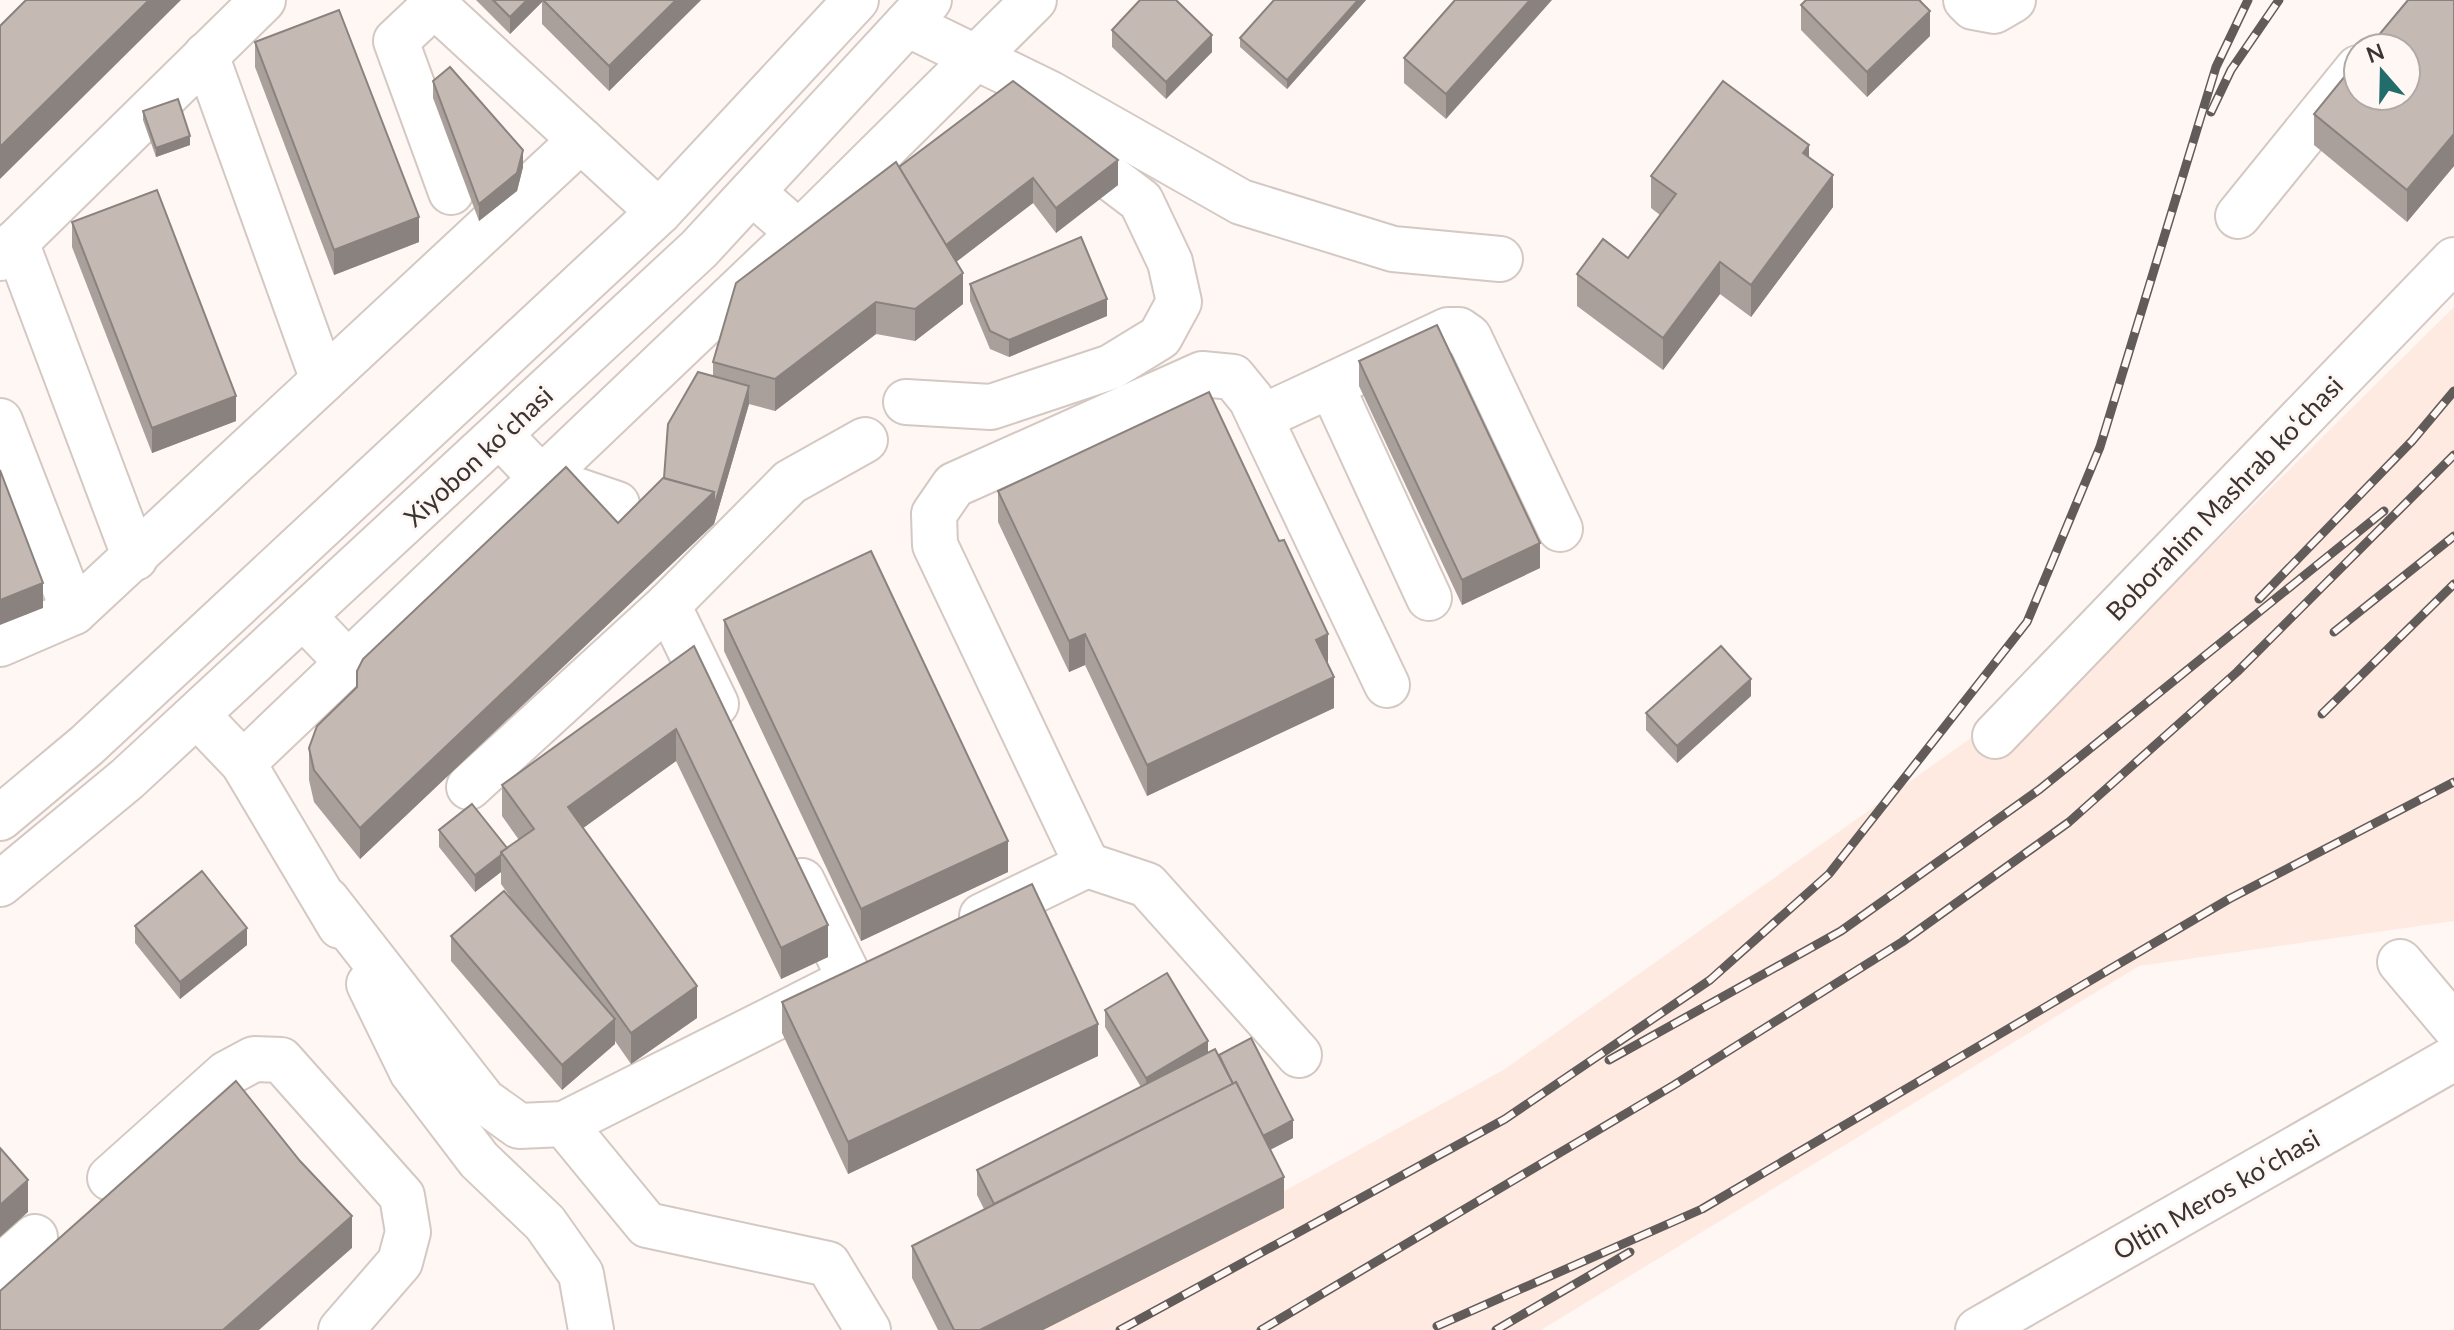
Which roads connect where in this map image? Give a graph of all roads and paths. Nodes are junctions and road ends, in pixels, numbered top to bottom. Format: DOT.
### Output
graph roads {
  1 [pos="263,0"];
  2 [pos="856,0"];
  3 [pos="1034,0"];
  4 [pos="1966,0"];
  5 [pos="2013,0"];
  6 [pos="432,2"];
  7 [pos="918,12"];
  8 [pos="206,55"];
  9 [pos="963,70"];
  10 [pos="2342,88"];
  11 [pos="581,140"];
  12 [pos="451,192"];
  13 [pos="752,192"];
  14 [pos="659,212"];
  15 [pos="2238,216"];
  16 [pos="799,233"];
  17 [pos="8,250"];
  18 [pos="1500,259"];
  19 [pos="2454,260"];
  20 [pos="323,380"];
  21 [pos="1331,385"];
  22 [pos="906,402"];
  23 [pos="1260,418"];
  24 [pos="0,421"];
  25 [pos="500,435"];
  26 [pos="865,440"];
  27 [pos="541,478"];
  28 [pos="617,504"];
  29 [pos="1560,529"];
  30 [pos="135,558"];
  31 [pos="1429,598"];
  32 [pos="668,605"];
  33 [pos="74,612"];
  34 [pos="303,616"];
  35 [pos="0,644"];
  36 [pos="348,663"];
  37 [pos="1387,685"];
  38 [pos="197,715"];
  39 [pos="1995,736"];
  40 [pos="736,744"];
  41 [pos="243,763"];
  42 [pos="469,787"];
  43 [pos="0,818"];
  44 [pos="783,841"];
  45 [pos="1087,865"];
  46 [pos="0,884"];
  47 [pos="327,900"];
  48 [pos="947,932"];
  49 [pos="892,959"];
  50 [pos="2400,962"];
  51 [pos="850,979"];
  52 [pos="2454,1026"];
  53 [pos="1299,1055"];
  54 [pos="2454,1058"];
  55 [pos="564,1124"];
  56 [pos="110,1178"];
  57 [pos="35,1237"];
  58 [pos="0,1268"];
  59 [pos="341,1330"];
  60 [pos="591,1330"];
  61 [pos="868,1330"];
  62 [pos="1978,1330"];
  1 -- 8 [label="main road"];
  2 -- 14 [label="main road, Xiyobon koʻchasi"];
  3 -- 9 [label="main road"];
  4 -- 5 [label="main road"];
  6 -- 11 [label="main road"];
  6 -- 12 [label="main road"];
  7 -- 9 [label="main road"];
  7 -- 13 [label="main road, Xiyobon koʻchasi"];
  8 -- 17 [label="main road"];
  8 -- 20 [label="main road"];
  9 -- 16 [label="main road"];
  9 -- 18 [label="main road"];
  9 -- 22 [label="main road"];
  10 -- 15 [label="main road"];
  11 -- 14 [label="main road"];
  11 -- 20 [label="main road"];
  13 -- 16 [label="main road"];
  13 -- 25 [label="main road, Xiyobon koʻchasi"];
  14 -- 43 [label="main road, Xiyobon koʻchasi"];
  16 -- 27 [label="main road"];
  17 -- 30 [label="main road"];
  19 -- 39 [label="main road, Boborahim Mashrab koʻchasi"];
  20 -- 30 [label="main road"];
  21 -- 23 [label="main road"];
  21 -- 29 [label="main road"];
  21 -- 31 [label="main road"];
  23 -- 37 [label="main road"];
  23 -- 45 [label="main road"];
  24 -- 33 [label="main road"];
  25 -- 27 [label="main road"];
  25 -- 34 [label="main road, Xiyobon koʻchasi"];
  26 -- 32 [label="main road"];
  27 -- 28 [label="main road"];
  27 -- 36 [label="main road"];
  30 -- 33 [label="main road"];
  32 -- 40 [label="main road"];
  32 -- 42 [label="main road"];
  33 -- 35 [label="main road"];
  34 -- 36 [label="main road"];
  34 -- 38 [label="main road, Xiyobon koʻchasi"];
  36 -- 41 [label="main road"];
  38 -- 41 [label="main road"];
  38 -- 46 [label="main road, Xiyobon koʻchasi"];
  41 -- 47 [label="main road"];
  44 -- 51 [label="main road"];
  45 -- 48 [label="main road"];
  45 -- 53 [label="main road"];
  47 -- 55 [label="main road"];
  47 -- 60 [label="main road"];
  49 -- 51 [label="main road"];
  50 -- 52 [label="main road"];
  51 -- 55 [label="main road"];
  54 -- 62 [label="main road, Oltin Meros koʻchasi"];
  55 -- 61 [label="main road"];
  56 -- 59 [label="main road"];
  57 -- 58 [label="main road"];
}
